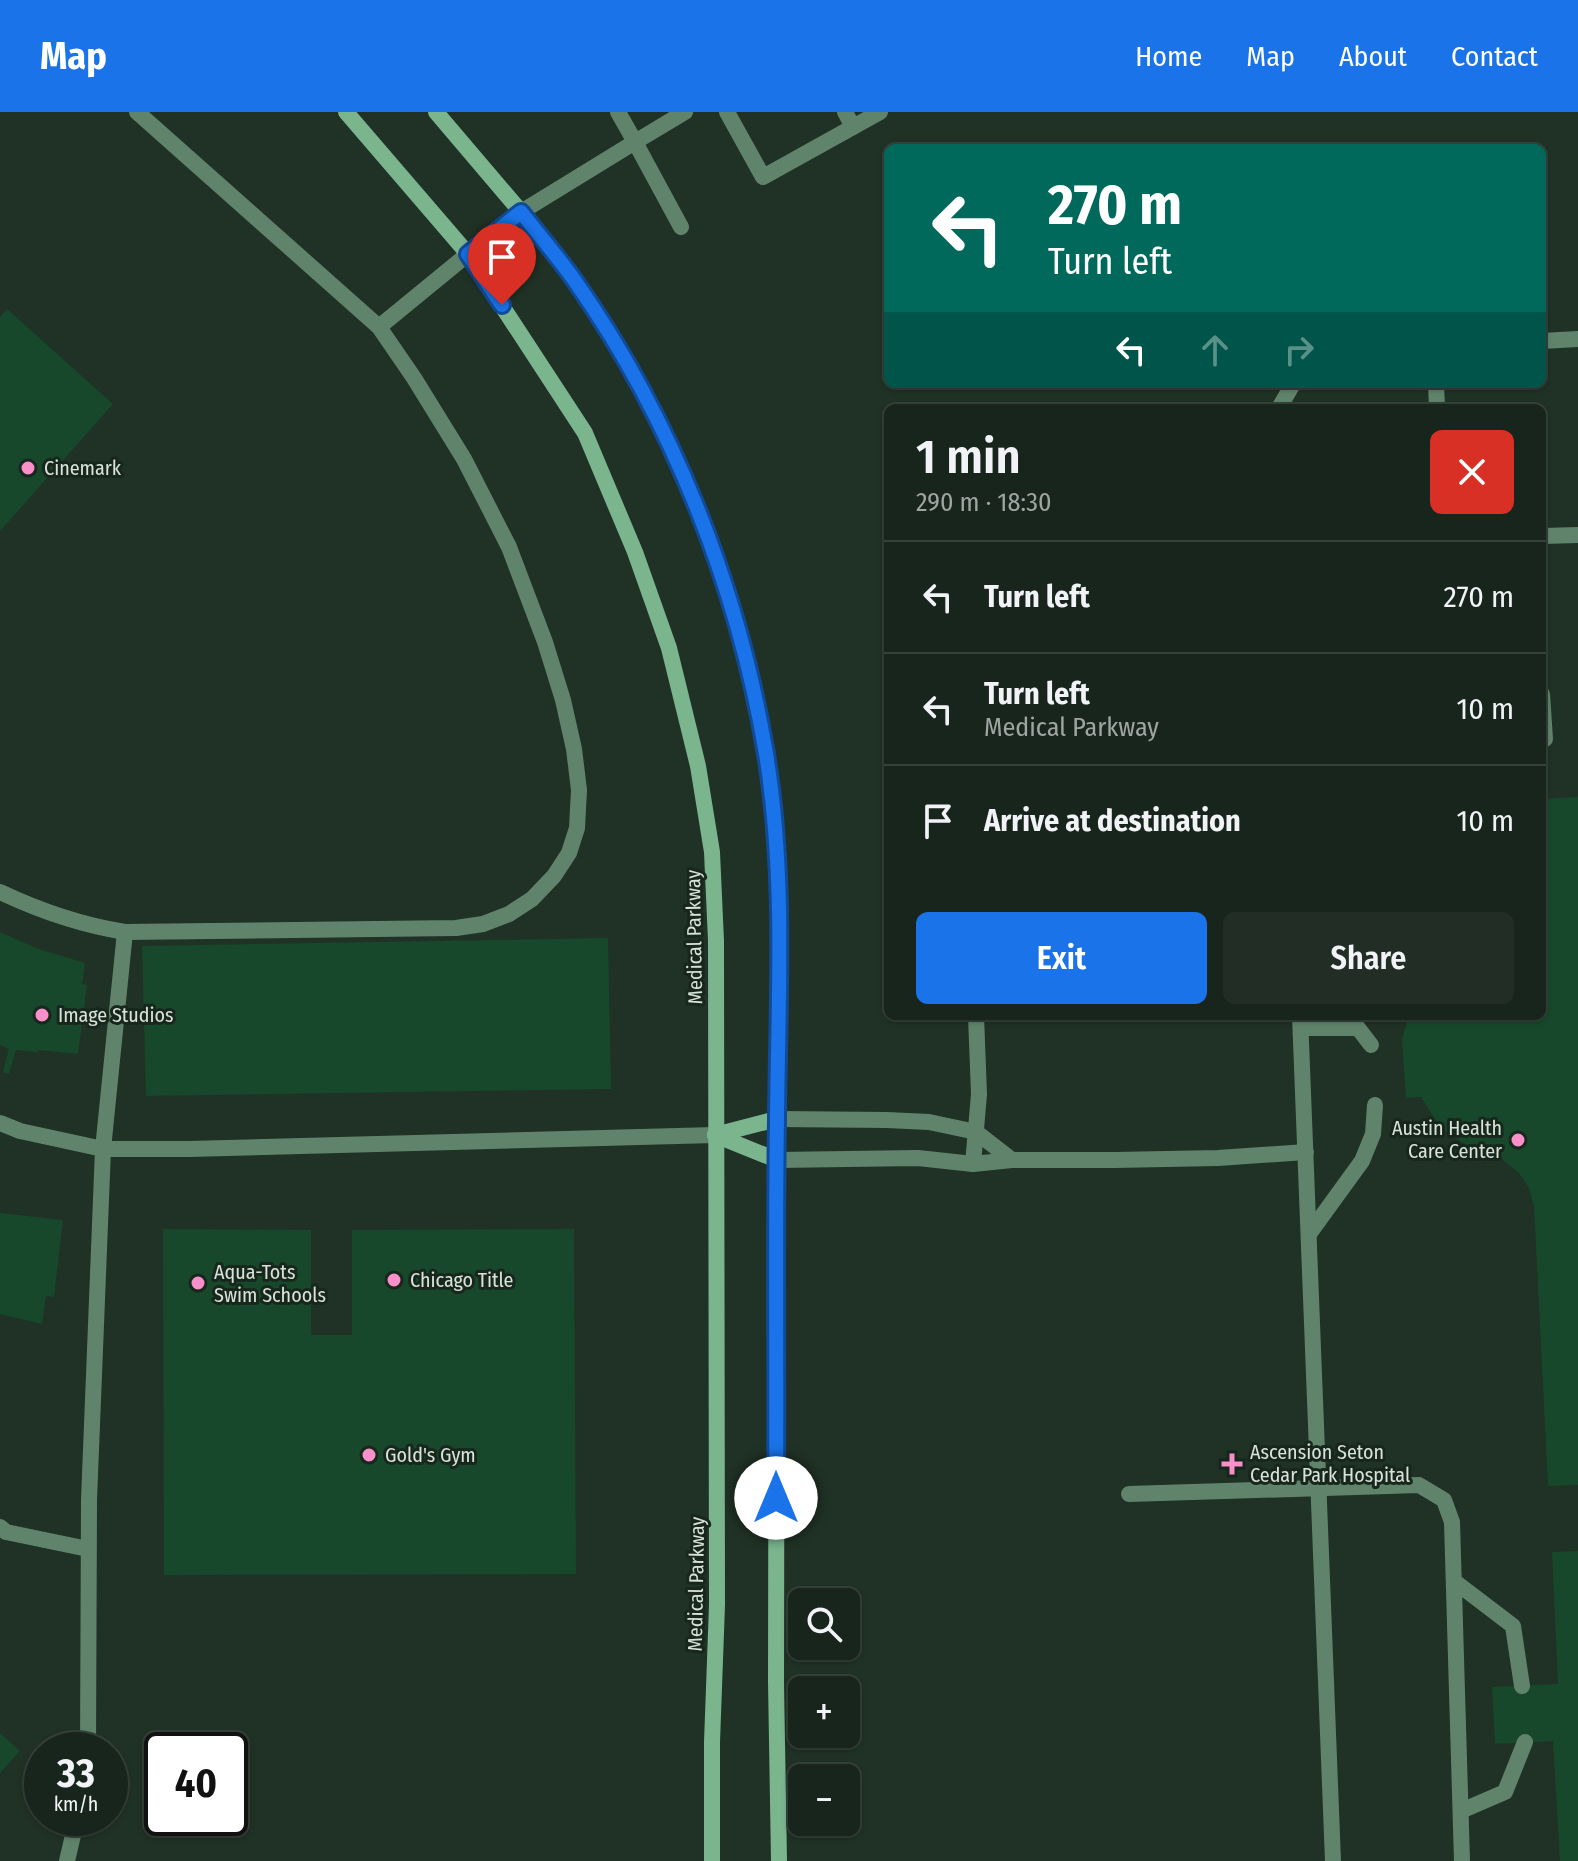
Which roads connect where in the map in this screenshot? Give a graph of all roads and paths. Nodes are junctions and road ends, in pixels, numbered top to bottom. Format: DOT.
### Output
graph roads {
  1 [pos="137,112"];
  2 [pos="346,112"];
  3 [pos="436,112"];
  4 [pos="618,112"];
  5 [pos="685,112"];
  6 [pos="727,112"];
  7 [pos="880,112"];
  8 [pos="849,120"];
  9 [pos="635,142"];
  10 [pos="521,212"];
  11 [pos="681,227"];
  12 [pos="468,254"];
  13 [pos="379,327"];
  14 [pos="1578,339"];
  15 [pos="1546,341"];
  16 [pos="1578,535"];
  17 [pos="1546,536"];
  18 [pos="0,892"];
  19 [pos="125,932"];
  20 [pos="976,1020"];
  21 [pos="1300,1022"];
  22 [pos="1371,1045"];
  23 [pos="1375,1105"];
  24 [pos="777,1119"];
  25 [pos="0,1123"];
  26 [pos="976,1132"];
  27 [pos="715,1135"];
  28 [pos="103,1149"];
  29 [pos="1306,1152"];
  30 [pos="777,1160"];
  31 [pos="1012,1160"];
  32 [pos="973,1164"];
  33 [pos="1309,1234"];
  34 [pos="1318,1488"];
  35 [pos="1129,1494"];
  36 [pos="0,1527"];
  37 [pos="88,1549"];
  38 [pos="1454,1581"];
  39 [pos="1522,1686"];
  40 [pos="88,1732"];
  41 [pos="1525,1742"];
  42 [pos="1461,1811"];
  43 [pos="73,1836"];
  44 [pos="67,1861"];
  45 [pos="712,1861"];
  46 [pos="779,1861"];
  47 [pos="1333,1861"];
  48 [pos="1462,1861"];
  1 -- 13 [label="lane"];
  2 -- 12 [label="street, Medical Parkway"];
  3 -- 10 [label="street"];
  4 -- 9 [label="lane"];
  5 -- 9 [label="lane"];
  6 -- 8 [label="lane"];
  7 -- 8 [label="lane"];
  9 -- 10 [label="lane"];
  9 -- 11 [label="lane"];
  10 -- 12 [label="street"];
  10 -- 24 [label="street"];
  12 -- 13 [label="lane"];
  12 -- 27 [label="street, Medical Parkway"];
  13 -- 19 [label="lane"];
  14 -- 15 [label="lane"];
  16 -- 17 [label="lane"];
  18 -- 19 [label="lane"];
  19 -- 28 [label="lane"];
  20 -- 26 [label="lane"];
  21 -- 22 [label="lane"];
  21 -- 29 [label="lane"];
  23 -- 33 [label="lane"];
  24 -- 26 [label="lane"];
  24 -- 27 [label="street"];
  24 -- 30 [label="street"];
  25 -- 28 [label="lane"];
  26 -- 31 [label="lane"];
  26 -- 32 [label="lane"];
  27 -- 28 [label="lane"];
  27 -- 30 [label="street"];
  27 -- 45 [label="street, Medical Parkway"];
  28 -- 37 [label="lane"];
  29 -- 31 [label="lane"];
  29 -- 33 [label="lane"];
  30 -- 32 [label="lane"];
  30 -- 46 [label="street"];
  31 -- 32 [label="lane"];
  33 -- 34 [label="lane"];
  34 -- 35 [label="lane"];
  34 -- 38 [label="lane"];
  34 -- 47 [label="lane"];
  36 -- 37 [label="lane"];
  37 -- 40 [label="lane"];
  38 -- 39 [label="lane"];
  38 -- 42 [label="lane"];
  41 -- 42 [label="lane"];
  42 -- 48 [label="lane"];
  43 -- 44 [label="lane"];
}
